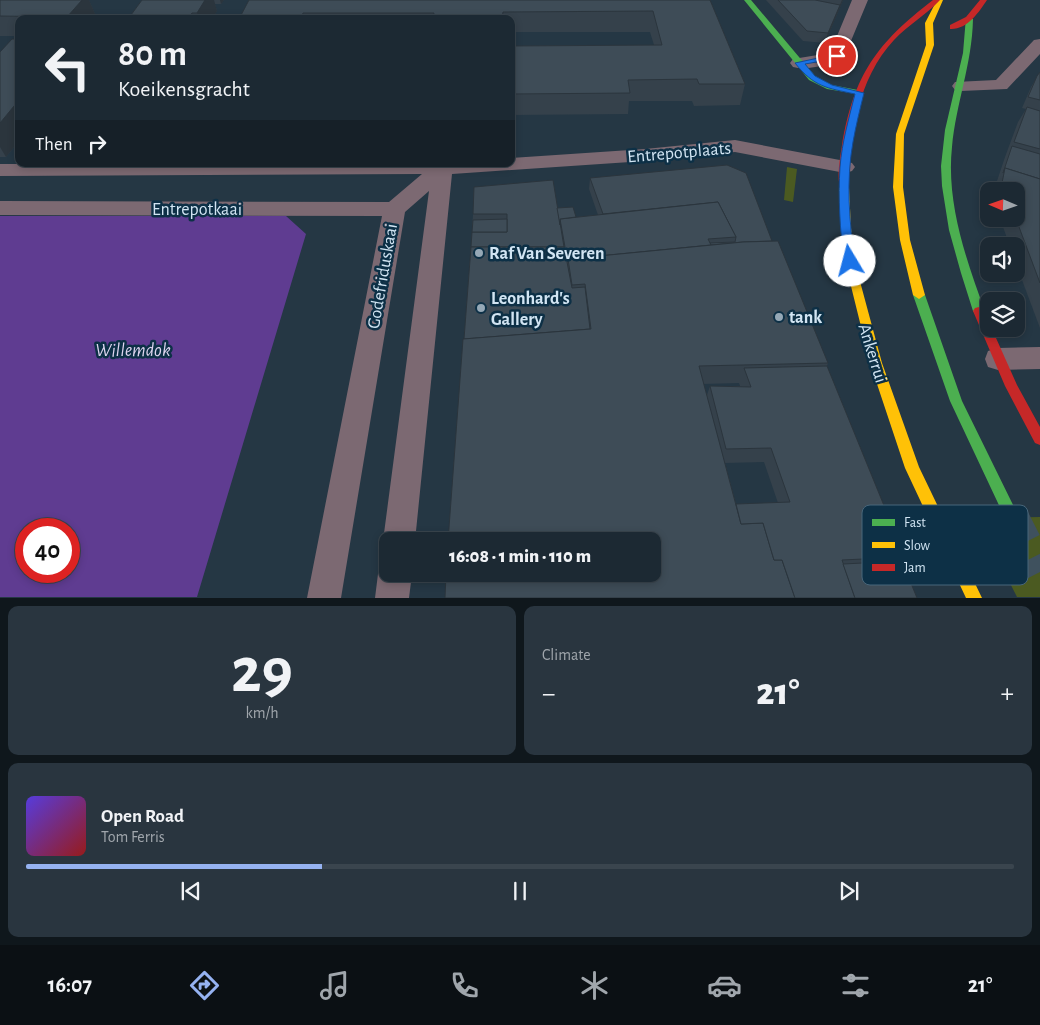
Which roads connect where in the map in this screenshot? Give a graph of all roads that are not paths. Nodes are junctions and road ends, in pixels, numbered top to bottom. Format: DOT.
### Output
graph roads {
  1 [pos="747,0"];
  2 [pos="860,0"];
  3 [pos="938,0"];
  4 [pos="984,0"];
  5 [pos="969,19"];
  6 [pos="938,39"];
  7 [pos="1040,44"];
  8 [pos="799,63"];
  9 [pos="961,86"];
  10 [pos="860,93"];
  11 [pos="515,164"];
  12 [pos="459,167"];
  13 [pos="845,167"];
  14 [pos="442,168"];
  15 [pos="0,170"];
  16 [pos="0,208"];
  17 [pos="394,209"];
  18 [pos="1040,358"];
  19 [pos="998,359"];
  20 [pos="1040,439"];
  21 [pos="930,505"];
  22 [pos="1006,505"];
  23 [pos="400,532"];
  24 [pos="394,582"];
  25 [pos="968,585"];
  26 [pos="324,598"];
  27 [pos="392,598"];
  28 [pos="974,598"];
  1 -- 8 [label="street"];
  2 -- 8 [label="street"];
  3 -- 6 [label="street"];
  3 -- 10 [label="street, Ankerrui"];
  4 -- 5 [label="street"];
  5 -- 6 [label="street"];
  5 -- 9 [label="street"];
  6 -- 22 [label="street"];
  7 -- 9 [label="street"];
  8 -- 10 [label="street"];
  9 -- 19 [label="street"];
  10 -- 13 [label="street, Ankerrui"];
  11 -- 13 [label="street, Entrepotplaats"];
  12 -- 14 [label="street, Entrepotplaats"];
  13 -- 21 [label="street, Ankerrui"];
  14 -- 15 [label="street"];
  14 -- 17 [label="street, Godefriduskaai"];
  14 -- 23 [label="street"];
  16 -- 17 [label="street, Entrepotkaai"];
  17 -- 26 [label="street, Godefriduskaai"];
  18 -- 19 [label="street"];
  19 -- 20 [label="street"];
  24 -- 27 [label="street"];
  25 -- 28 [label="street, Ankerrui"];
}
